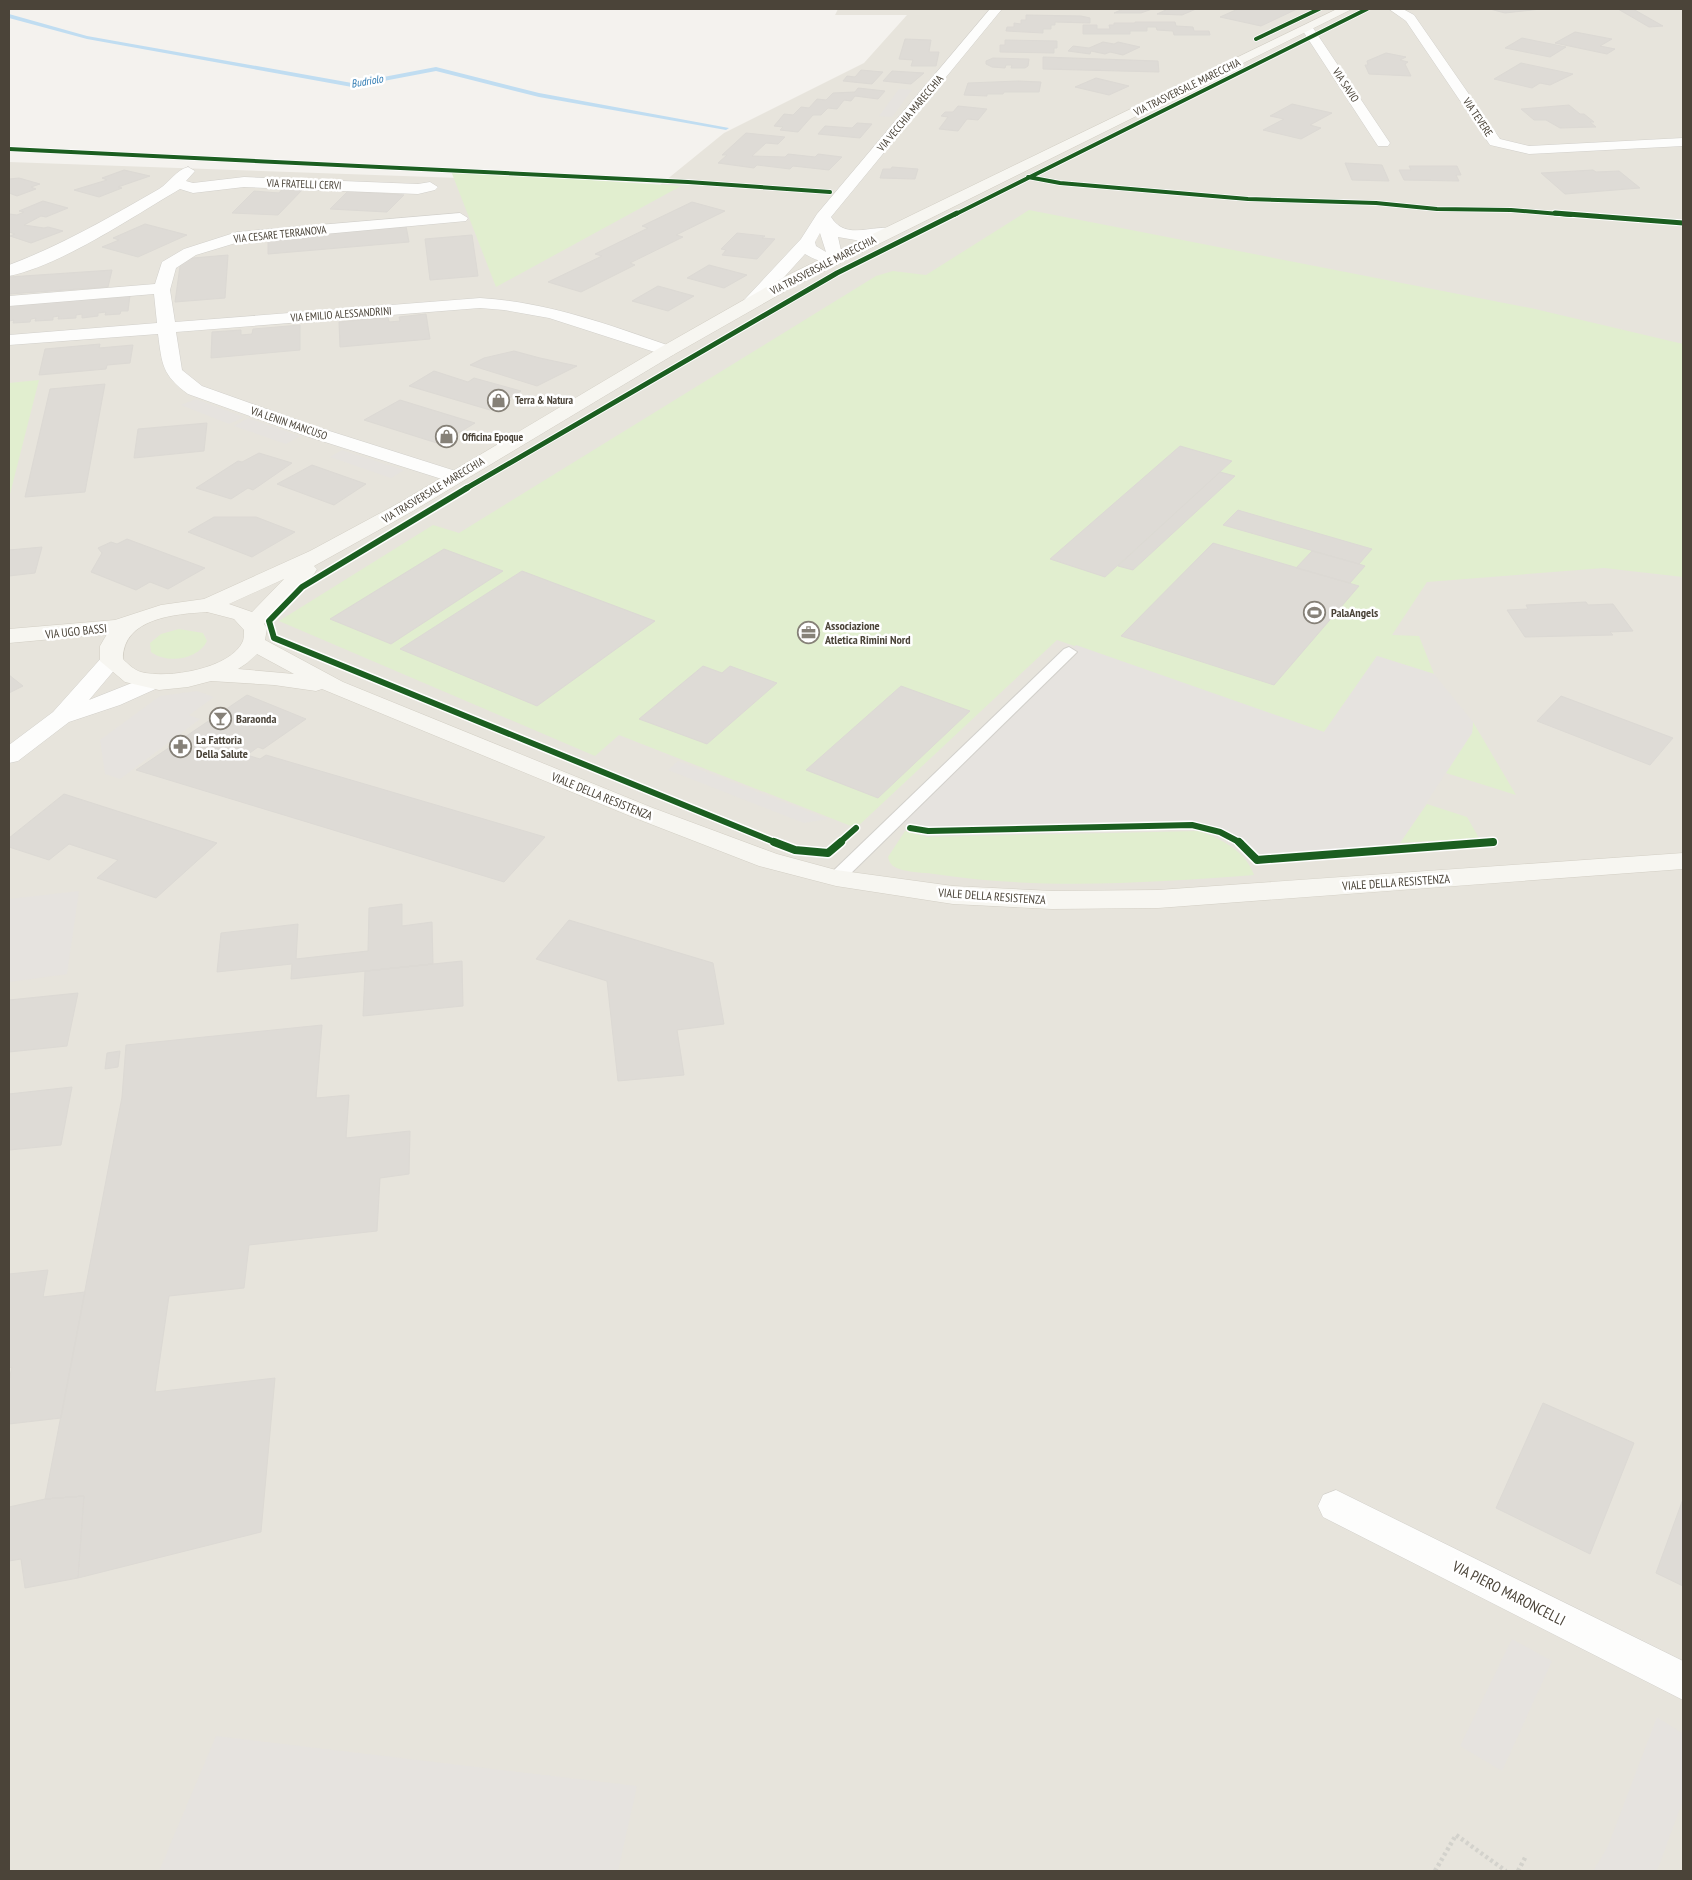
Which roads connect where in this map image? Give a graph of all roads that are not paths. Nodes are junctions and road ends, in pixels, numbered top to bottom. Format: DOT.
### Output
graph roads {
  1 [pos="996,9"];
  2 [pos="1346,9"];
  3 [pos="1395,9"];
  4 [pos="1409,13"];
  5 [pos="1307,28"];
  6 [pos="1683,142"];
  7 [pos="1383,143"];
  8 [pos="188,170"];
  9 [pos="178,184"];
  10 [pos="430,186"];
  11 [pos="460,218"];
  12 [pos="825,221"];
  13 [pos="889,232"];
  14 [pos="807,242"];
  15 [pos="834,259"];
  16 [pos="11,268"];
  17 [pos="163,288"];
  18 [pos="9,301"];
  19 [pos="751,303"];
  20 [pos="166,327"];
  21 [pos="9,340"];
  22 [pos="668,351"];
  23 [pos="454,477"];
  24 [pos="318,556"];
  25 [pos="208,605"];
  26 [pos="141,618"];
  27 [pos="254,633"];
  28 [pos="9,638"];
  29 [pos="1069,652"];
  30 [pos="110,656"];
  31 [pos="213,674"];
  32 [pos="152,682"];
  33 [pos="335,687"];
  34 [pos="61,717"];
  35 [pos="9,756"];
  36 [pos="1683,861"];
  37 [pos="836,878"];
  38 [pos="1336,1506"];
  39 [pos="1683,1681"];
  1 -- 12 [label="street, VIA VECCHIA MARECCHIA"];
  2 -- 5 [label="street, VIA TRASVERSALE MARECCHIA"];
  3 -- 4 [label="street"];
  4 -- 6 [label="street, VIA TEVERE"];
  5 -- 7 [label="street, VIA SAVIO"];
  5 -- 13 [label="street, VIA TRASVERSALE MARECCHIA"];
  8 -- 9 [label="street"];
  9 -- 10 [label="street, VIA FRATELLI CERVI"];
  9 -- 16 [label="street"];
  11 -- 17 [label="street, VIA CESARE TERRANOVA"];
  12 -- 13 [label="street"];
  12 -- 14 [label="street, VIA VECCHIA MARECCHIA"];
  12 -- 15 [label="street"];
  13 -- 15 [label="street, VIA TRASVERSALE MARECCHIA"];
  14 -- 15 [label="street"];
  14 -- 19 [label="street, VIA VECCHIA MARECCHIA"];
  15 -- 19 [label="street, VIA TRASVERSALE MARECCHIA"];
  17 -- 18 [label="street"];
  17 -- 20 [label="street, VIA CESARE TERRANOVA"];
  19 -- 22 [label="street, VIA TRASVERSALE MARECCHIA"];
  20 -- 21 [label="street, VIA EMILIO ALESSANDRINI"];
  20 -- 22 [label="street, VIA EMILIO ALESSANDRINI"];
  20 -- 23 [label="street, VIA LENIN MANCUSO"];
  22 -- 23 [label="street, VIA TRASVERSALE MARECCHIA"];
  23 -- 24 [label="street, VIA TRASVERSALE MARECCHIA"];
  24 -- 25 [label="street, VIA TRASVERSALE MARECCHIA"];
  24 -- 27 [label="street, VIA TRASVERSALE MARECCHIA"];
  25 -- 26 [label="street, VIA UGO BASSI"];
  25 -- 27 [label="street, VIALE DELLA RESISTENZA"];
  26 -- 28 [label="street, VIA UGO BASSI"];
  26 -- 30 [label="street"];
  27 -- 31 [label="street, VIA TRASVERSALE MARECCHIA"];
  27 -- 33 [label="street, VIALE DELLA RESISTENZA"];
  28 -- 30 [label="street, VIA UGO BASSI"];
  29 -- 37 [label="lane"];
  30 -- 32 [label="street"];
  30 -- 34 [label="street"];
  31 -- 32 [label="street"];
  31 -- 33 [label="street, VIALE DELLA RESISTENZA"];
  32 -- 34 [label="street"];
  33 -- 37 [label="street, VIALE DELLA RESISTENZA"];
  34 -- 35 [label="street"];
  36 -- 37 [label="street, VIALE DELLA RESISTENZA"];
  38 -- 39 [label="street, VIA PIERO MARONCELLI"];
}
